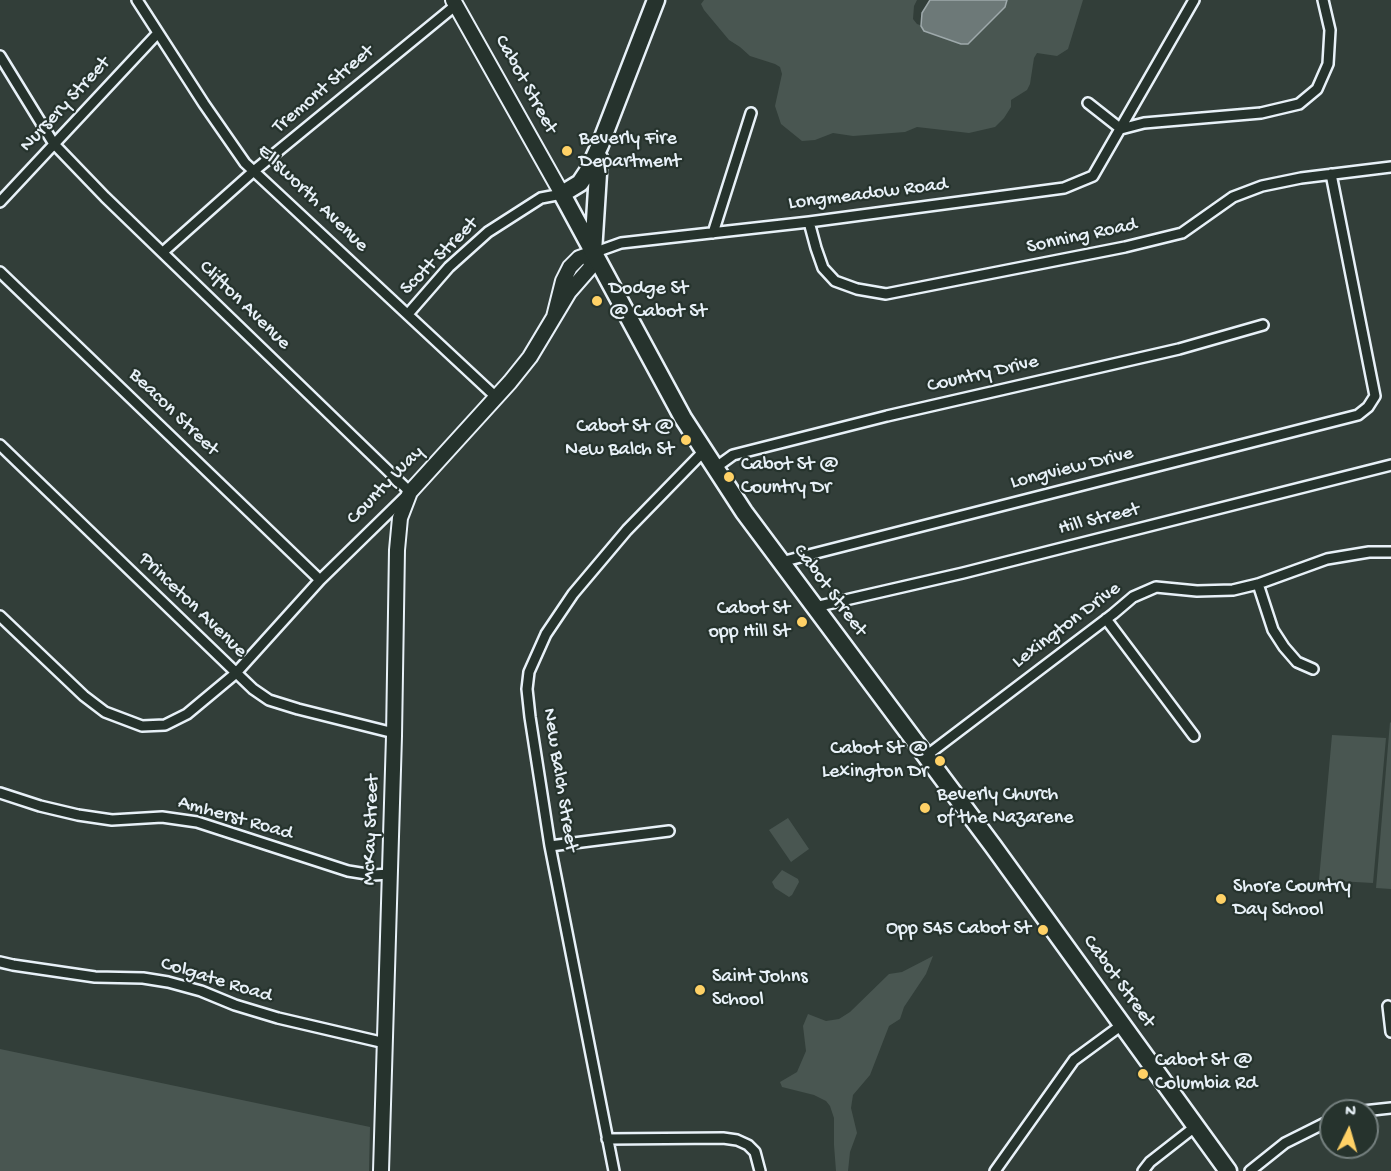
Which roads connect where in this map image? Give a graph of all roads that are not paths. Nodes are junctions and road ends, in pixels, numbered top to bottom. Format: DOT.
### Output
graph roads {
  1 [pos="137,0"];
  2 [pos="656,0"];
  3 [pos="1194,0"];
  4 [pos="1323,0"];
  5 [pos="454,2"];
  6 [pos="158,33"];
  7 [pos="0,56"];
  8 [pos="1088,103"];
  9 [pos="751,113"];
  10 [pos="1121,129"];
  11 [pos="54,144"];
  12 [pos="600,145"];
  13 [pos="1391,167"];
  14 [pos="255,170"];
  15 [pos="1331,174"];
  16 [pos="562,194"];
  17 [pos="0,202"];
  18 [pos="809,222"];
  19 [pos="713,233"];
  20 [pos="162,252"];
  21 [pos="593,252"];
  22 [pos="0,272"];
  23 [pos="408,314"];
  24 [pos="1263,326"];
  25 [pos="496,397"];
  26 [pos="0,445"];
  27 [pos="704,451"];
  28 [pos="1391,465"];
  29 [pos="715,468"];
  30 [pos="410,492"];
  31 [pos="1391,552"];
  32 [pos="781,562"];
  33 [pos="320,580"];
  34 [pos="1258,584"];
  35 [pos="815,607"];
  36 [pos="0,616"];
  37 [pos="1106,619"];
  38 [pos="1313,669"];
  39 [pos="236,674"];
  40 [pos="394,733"];
  41 [pos="1194,736"];
  42 [pos="926,756"];
  43 [pos="0,792"];
  44 [pos="669,831"];
  45 [pos="550,846"];
  46 [pos="390,874"];
  47 [pos="0,962"];
  48 [pos="1388,1005"];
  49 [pos="1123,1024"];
  50 [pos="1391,1032"];
  51 [pos="385,1043"];
  52 [pos="1196,1126"];
  53 [pos="1319,1126"];
  54 [pos="607,1139"];
  55 [pos="381,1171"];
  56 [pos="614,1171"];
  57 [pos="760,1171"];
  58 [pos="995,1171"];
  59 [pos="1143,1171"];
  60 [pos="1228,1171"];
  61 [pos="1250,1171"];
  1 -- 6 [label="street, Ellsworth Avenue"];
  2 -- 12 [label="highway"];
  3 -- 10 [label="street, Longmeadow Road"];
  4 -- 10 [label="street"];
  5 -- 14 [label="street, Tremont Street"];
  5 -- 16 [label="main road, Cabot Street"];
  6 -- 11 [label="street, Nursery Street"];
  6 -- 14 [label="street, Ellsworth Avenue"];
  7 -- 11 [label="street, Clifton Avenue"];
  8 -- 10 [label="street"];
  9 -- 19 [label="street"];
  10 -- 18 [label="street, Longmeadow Road"];
  11 -- 17 [label="street, Nursery Street"];
  11 -- 20 [label="street, Clifton Avenue"];
  12 -- 16 [label="highway"];
  12 -- 21 [label="highway"];
  13 -- 15 [label="street, Sonning Road"];
  14 -- 20 [label="street, Tremont Street"];
  14 -- 23 [label="street, Ellsworth Avenue"];
  15 -- 18 [label="street, Sonning Road"];
  15 -- 32 [label="street, Longview Drive"];
  16 -- 21 [label="highway, Cabot Street"];
  16 -- 23 [label="street, Scott Street"];
  18 -- 19 [label="street, Longmeadow Road"];
  19 -- 21 [label="street, Longmeadow Road"];
  20 -- 30 [label="street, Clifton Avenue"];
  21 -- 25 [label="main road, County Way"];
  21 -- 27 [label="highway, Cabot Street"];
  22 -- 33 [label="street, Beacon Street"];
  23 -- 25 [label="street, Ellsworth Avenue"];
  24 -- 29 [label="street, Country Drive"];
  25 -- 30 [label="main road, County Way"];
  26 -- 39 [label="street, Princeton Avenue"];
  27 -- 29 [label="highway, Cabot Street"];
  27 -- 45 [label="street, New Balch Street"];
  28 -- 35 [label="street, Hill Street"];
  29 -- 32 [label="highway, Cabot Street"];
  30 -- 33 [label="street, County Way"];
  30 -- 40 [label="main road, McKay Street"];
  31 -- 34 [label="street, Lexington Drive"];
  32 -- 35 [label="highway, Cabot Street"];
  33 -- 39 [label="street, County Way"];
  34 -- 37 [label="street, Lexington Drive"];
  34 -- 38 [label="street"];
  35 -- 42 [label="highway, Cabot Street"];
  36 -- 39 [label="street, County Way"];
  37 -- 41 [label="street"];
  37 -- 42 [label="street, Lexington Drive"];
  39 -- 40 [label="street, Princeton Avenue"];
  40 -- 46 [label="main road, McKay Street"];
  42 -- 49 [label="highway, Cabot Street"];
  43 -- 46 [label="street, Amherst Road"];
  44 -- 45 [label="street"];
  45 -- 54 [label="street, New Balch Street"];
  46 -- 51 [label="main road, McKay Street"];
  47 -- 51 [label="street, Colgate Road"];
  48 -- 50 [label="street"];
  49 -- 52 [label="highway, Cabot Street"];
  49 -- 58 [label="street"];
  51 -- 55 [label="main road, McKay Street"];
  52 -- 59 [label="street"];
  52 -- 60 [label="highway, Cabot Street"];
  53 -- 61 [label="street"];
  54 -- 56 [label="street, New Balch Street"];
  54 -- 57 [label="street"];
}
